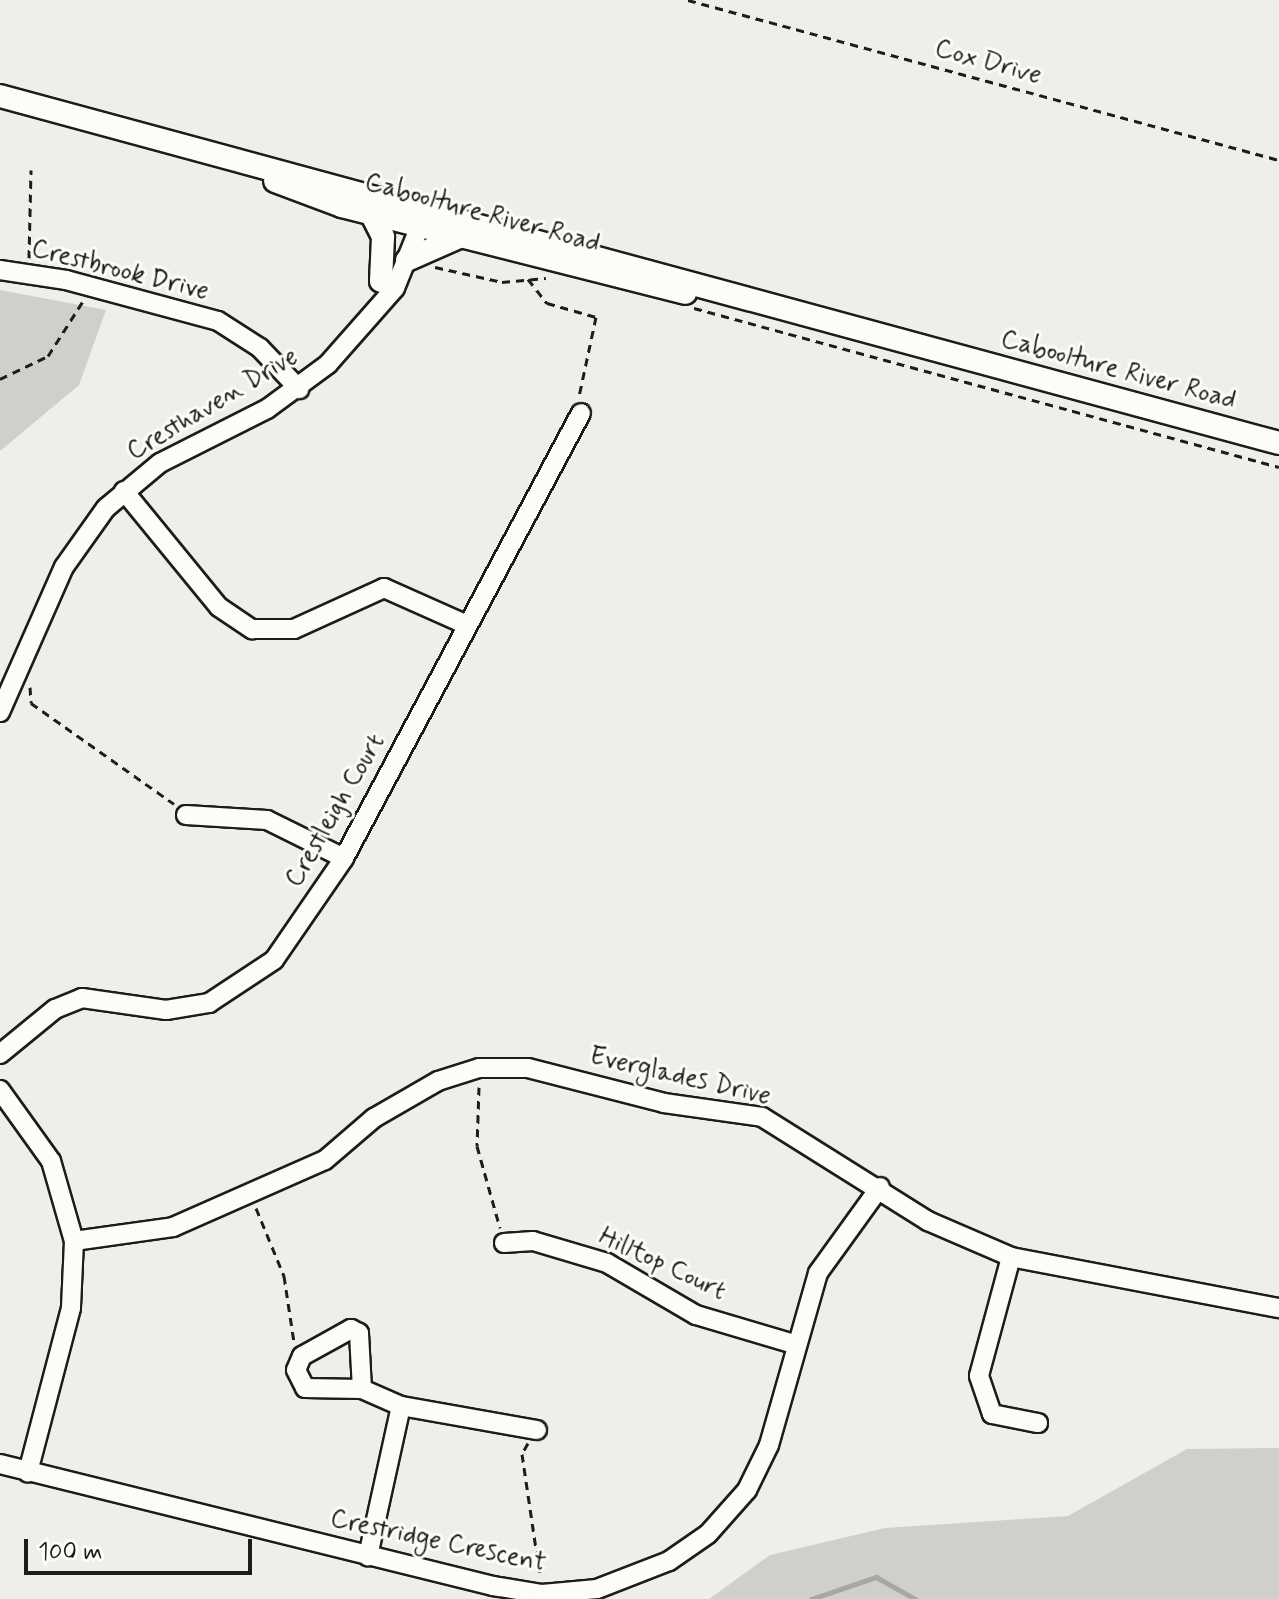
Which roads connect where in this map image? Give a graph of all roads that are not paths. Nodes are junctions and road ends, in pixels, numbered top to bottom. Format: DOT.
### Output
graph roads {
  1 [pos="0,96"];
  2 [pos="199,150"];
  3 [pos="371,213"];
  4 [pos="418,216"];
  5 [pos="459,237"];
  6 [pos="413,262"];
  7 [pos="0,270"];
  8 [pos="381,281"];
  9 [pos="757,303"];
  10 [pos="370,314"];
  11 [pos="299,389"];
  12 [pos="581,413"];
  13 [pos="1279,443"];
  14 [pos="124,491"];
  15 [pos="467,625"];
  16 [pos="0,712"];
  17 [pos="186,815"];
  18 [pos="344,858"];
  19 [pos="0,1054"];
  20 [pos="0,1090"];
  21 [pos="880,1187"];
  22 [pos="74,1241"];
  23 [pos="504,1243"];
  24 [pos="1011,1257"];
  25 [pos="1279,1308"];
  26 [pos="797,1345"];
  27 [pos="362,1389"];
  28 [pos="401,1406"];
  29 [pos="1038,1423"];
  30 [pos="537,1430"];
  31 [pos="0,1464"];
  32 [pos="28,1472"];
  33 [pos="368,1556"];
  1 -- 2 [label="main road, Caboolture River Road"];
  2 -- 3 [label="main road, Caboolture River Road"];
  2 -- 4 [label="main road, Caboolture River Road"];
  3 -- 4 [label="main road, Caboolture River Road"];
  3 -- 8 [label="main road"];
  4 -- 5 [label="main road, Caboolture River Road"];
  4 -- 6 [label="street, Cresthaven Drive"];
  4 -- 8 [label="street, Cresthaven Drive"];
  4 -- 9 [label="main road, Caboolture River Road"];
  5 -- 6 [label="main road"];
  5 -- 9 [label="main road, Caboolture River Road"];
  6 -- 10 [label="street, Cresthaven Drive"];
  7 -- 11 [label="street, Crestbrook Drive"];
  8 -- 10 [label="street, Cresthaven Drive"];
  9 -- 13 [label="main road, Caboolture River Road"];
  10 -- 11 [label="street, Cresthaven Drive"];
  11 -- 14 [label="street, Cresthaven Drive"];
  12 -- 15 [label="street, Crestleigh Court"];
  14 -- 15 [label="street"];
  14 -- 16 [label="street, Cresthaven Drive"];
  15 -- 18 [label="street, Crestleigh Court"];
  17 -- 18 [label="street"];
  18 -- 19 [label="street, Crestleigh Court"];
  20 -- 22 [label="street"];
  21 -- 22 [label="street, Everglades Drive"];
  21 -- 24 [label="street, Everglades Drive"];
  21 -- 26 [label="street, Crestridge Crescent"];
  22 -- 32 [label="street"];
  23 -- 26 [label="street, Hilltop Court"];
  24 -- 25 [label="street, Everglades Drive"];
  24 -- 29 [label="street"];
  26 -- 33 [label="street, Crestridge Crescent"];
  27 -- 27 [label="street"];
  27 -- 28 [label="street"];
  28 -- 30 [label="street"];
  28 -- 33 [label="street"];
  31 -- 32 [label="street, Crestridge Crescent"];
  32 -- 33 [label="street, Crestridge Crescent"];
}
